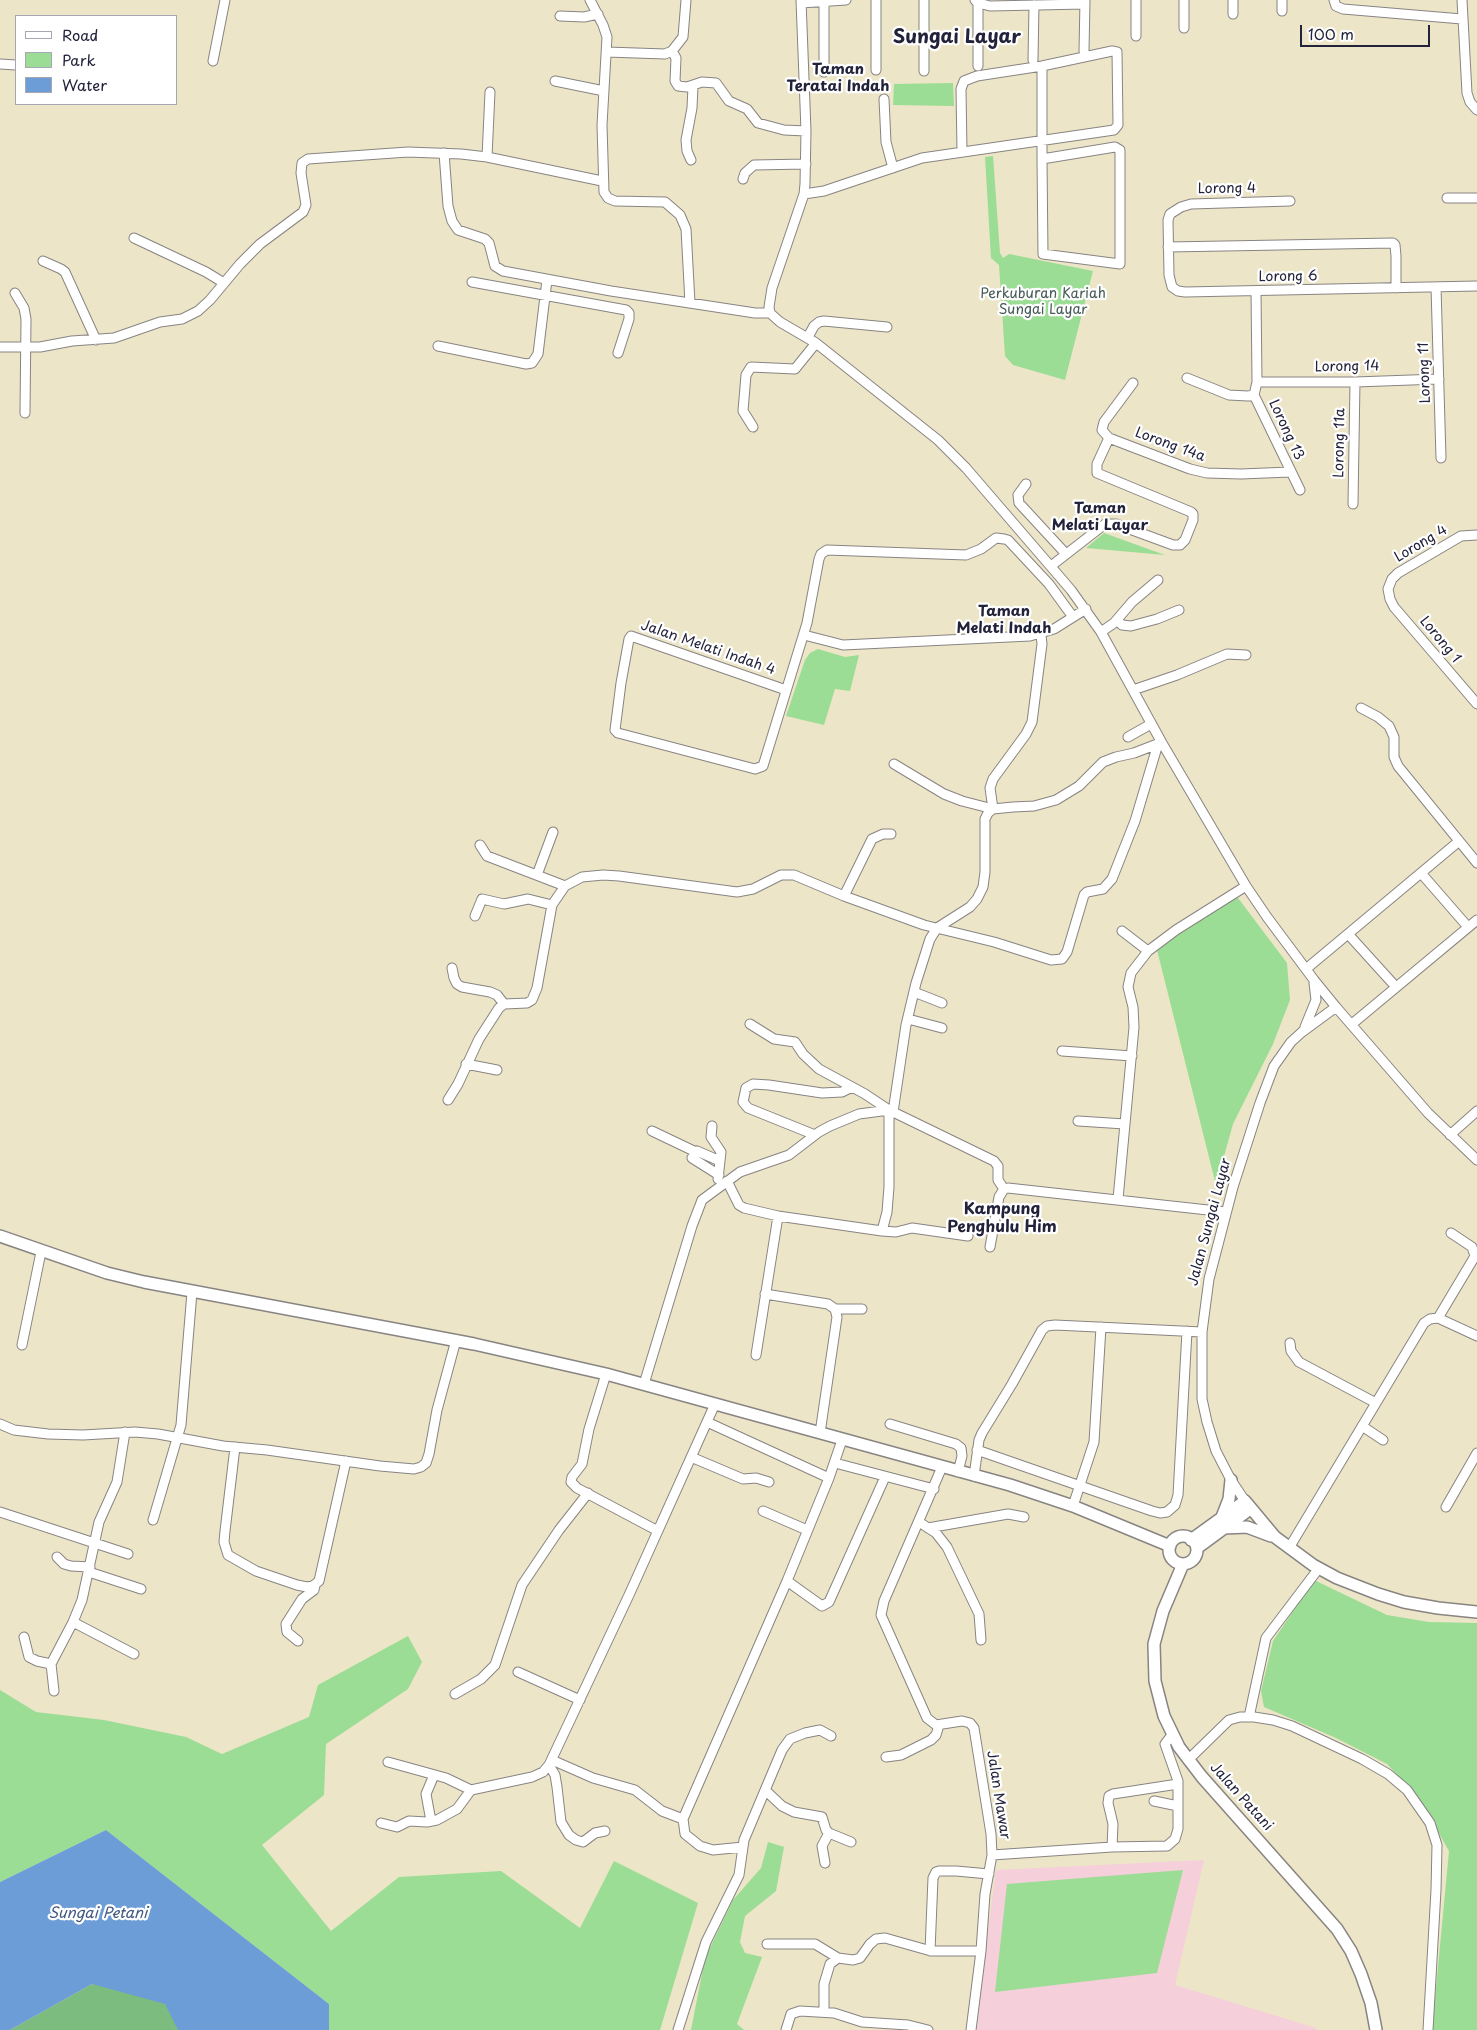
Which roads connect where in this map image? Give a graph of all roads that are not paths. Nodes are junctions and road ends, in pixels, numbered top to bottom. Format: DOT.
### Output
graph roads {
  1 [pos="225,0"];
  2 [pos="590,0"];
  3 [pos="686,0"];
  4 [pos="846,0"];
  5 [pos="876,0"];
  6 [pos="924,0"];
  7 [pos="1136,0"];
  8 [pos="1184,0"];
  9 [pos="1233,0"];
  10 [pos="1282,0"];
  11 [pos="1462,0"];
  12 [pos="801,1"];
  13 [pos="824,2"];
  14 [pos="977,2"];
  15 [pos="1085,2"];
  16 [pos="1335,3"];
  17 [pos="1034,5"];
  18 [pos="1282,11"];
  19 [pos="598,14"];
  20 [pos="1233,14"];
  21 [pos="560,16"];
  22 [pos="1462,19"];
  23 [pos="1184,28"];
  24 [pos="1136,36"];
  25 [pos="672,51"];
  26 [pos="1084,51"];
  27 [pos="607,52"];
  28 [pos="1033,60"];
  29 [pos="214,62"];
  30 [pos="0,64"];
  31 [pos="15,65"];
  32 [pos="978,66"];
  33 [pos="1042,66"];
  34 [pos="876,70"];
  35 [pos="924,71"];
  36 [pos="824,72"];
  37 [pos="555,82"];
  38 [pos="693,86"];
  39 [pos="604,91"];
  40 [pos="490,92"];
  41 [pos="884,99"];
  42 [pos="1477,110"];
  43 [pos="806,131"];
  44 [pos="1042,141"];
  45 [pos="962,152"];
  46 [pos="444,153"];
  47 [pos="487,157"];
  48 [pos="1042,159"];
  49 [pos="691,160"];
  50 [pos="806,164"];
  51 [pos="893,168"];
  52 [pos="743,179"];
  53 [pos="602,181"];
  54 [pos="804,194"];
  55 [pos="1447,198"];
  56 [pos="1477,198"];
  57 [pos="1290,201"];
  58 [pos="1169,217"];
  59 [pos="134,238"];
  60 [pos="1168,247"];
  61 [pos="43,261"];
  62 [pos="547,280"];
  63 [pos="472,282"];
  64 [pos="224,283"];
  65 [pos="1477,286"];
  66 [pos="1436,287"];
  67 [pos="590,288"];
  68 [pos="1396,288"];
  69 [pos="611,291"];
  70 [pos="1256,291"];
  71 [pos="15,293"];
  72 [pos="545,296"];
  73 [pos="690,303"];
  74 [pos="588,304"];
  75 [pos="609,307"];
  76 [pos="770,313"];
  77 [pos="887,327"];
  78 [pos="808,337"];
  79 [pos="96,340"];
  80 [pos="816,343"];
  81 [pos="438,346"];
  82 [pos="0,347"];
  83 [pos="26,348"];
  84 [pos="618,353"];
  85 [pos="1187,378"];
  86 [pos="1439,379"];
  87 [pos="1257,382"];
  88 [pos="1355,382"];
  89 [pos="1133,383"];
  90 [pos="1254,395"];
  91 [pos="26,413"];
  92 [pos="753,427"];
  93 [pos="1109,438"];
  94 [pos="1442,458"];
  95 [pos="1290,472"];
  96 [pos="1026,484"];
  97 [pos="1300,490"];
  98 [pos="1354,504"];
  99 [pos="1477,535"];
  100 [pos="1066,554"];
  101 [pos="1051,566"];
  102 [pos="1158,580"];
  103 [pos="1388,589"];
  104 [pos="1086,609"];
  105 [pos="1179,610"];
  106 [pos="1073,617"];
  107 [pos="1117,620"];
  108 [pos="1101,632"];
  109 [pos="1040,635"];
  110 [pos="804,636"];
  111 [pos="1246,656"];
  112 [pos="786,690"];
  113 [pos="1133,690"];
  114 [pos="1477,704"];
  115 [pos="1361,708"];
  116 [pos="1152,724"];
  117 [pos="1128,736"];
  118 [pos="1160,743"];
  119 [pos="894,764"];
  120 [pos="993,809"];
  121 [pos="553,832"];
  122 [pos="891,834"];
  123 [pos="1458,842"];
  124 [pos="480,845"];
  125 [pos="1477,863"];
  126 [pos="1422,873"];
  127 [pos="537,875"];
  128 [pos="565,886"];
  129 [pos="1246,886"];
  130 [pos="844,896"];
  131 [pos="552,905"];
  132 [pos="475,916"];
  133 [pos="1477,920"];
  134 [pos="1468,927"];
  135 [pos="937,928"];
  136 [pos="1122,931"];
  137 [pos="1348,934"];
  138 [pos="1148,952"];
  139 [pos="452,968"];
  140 [pos="1306,969"];
  141 [pos="1314,980"];
  142 [pos="1396,987"];
  143 [pos="914,992"];
  144 [pos="942,1003"];
  145 [pos="504,1004"];
  146 [pos="1336,1007"];
  147 [pos="908,1019"];
  148 [pos="750,1024"];
  149 [pos="1352,1024"];
  150 [pos="942,1028"];
  151 [pos="1302,1032"];
  152 [pos="1062,1051"];
  153 [pos="1132,1056"];
  154 [pos="466,1064"];
  155 [pos="497,1070"];
  156 [pos="852,1087"];
  157 [pos="448,1100"];
  158 [pos="891,1111"];
  159 [pos="1477,1111"];
  160 [pos="1078,1120"];
  161 [pos="1125,1124"];
  162 [pos="712,1126"];
  163 [pos="652,1131"];
  164 [pos="815,1135"];
  165 [pos="1450,1135"];
  166 [pos="696,1152"];
  167 [pos="720,1160"];
  168 [pos="1477,1160"];
  169 [pos="719,1175"];
  170 [pos="727,1181"];
  171 [pos="718,1187"];
  172 [pos="1004,1189"];
  173 [pos="1118,1199"];
  174 [pos="1226,1212"];
  175 [pos="778,1216"];
  176 [pos="882,1231"];
  177 [pos="1451,1233"];
  178 [pos="0,1236"];
  179 [pos="968,1236"];
  180 [pos="990,1247"];
  181 [pos="41,1252"];
  182 [pos="192,1292"];
  183 [pos="764,1294"];
  184 [pos="834,1308"];
  185 [pos="862,1309"];
  186 [pos="1438,1318"];
  187 [pos="1101,1327"];
  188 [pos="1187,1331"];
  189 [pos="1202,1332"];
  190 [pos="1477,1336"];
  191 [pos="456,1340"];
  192 [pos="1290,1343"];
  193 [pos="22,1345"];
  194 [pos="756,1355"];
  195 [pos="606,1374"];
  196 [pos="644,1384"];
  197 [pos="1376,1403"];
  198 [pos="715,1404"];
  199 [pos="707,1422"];
  200 [pos="0,1424"];
  201 [pos="890,1424"];
  202 [pos="1362,1426"];
  203 [pos="125,1432"];
  204 [pos="820,1433"];
  205 [pos="178,1437"];
  206 [pos="842,1440"];
  207 [pos="1383,1440"];
  208 [pos="236,1447"];
  209 [pos="977,1450"];
  210 [pos="1477,1454"];
  211 [pos="691,1457"];
  212 [pos="346,1462"];
  213 [pos="835,1463"];
  214 [pos="942,1467"];
  215 [pos="958,1472"];
  216 [pos="974,1476"];
  217 [pos="885,1477"];
  218 [pos="829,1478"];
  219 [pos="1231,1480"];
  220 [pos="768,1482"];
  221 [pos="1080,1486"];
  222 [pos="934,1490"];
  223 [pos="583,1491"];
  224 [pos="1247,1505"];
  225 [pos="1073,1506"];
  226 [pos="1446,1507"];
  227 [pos="763,1510"];
  228 [pos="0,1512"];
  229 [pos="1024,1517"];
  230 [pos="153,1520"];
  231 [pos="920,1522"];
  232 [pos="1222,1523"];
  233 [pos="928,1528"];
  234 [pos="658,1530"];
  235 [pos="807,1530"];
  236 [pos="1275,1537"];
  237 [pos="1194,1544"];
  238 [pos="95,1545"];
  239 [pos="1170,1546"];
  240 [pos="1289,1548"];
  241 [pos="128,1554"];
  242 [pos="57,1557"];
  243 [pos="1183,1564"];
  244 [pos="1318,1568"];
  245 [pos="89,1570"];
  246 [pos="787,1581"];
  247 [pos="315,1585"];
  248 [pos="141,1589"];
  249 [pos="1477,1612"];
  250 [pos="73,1622"];
  251 [pos="24,1637"];
  252 [pos="981,1640"];
  253 [pos="298,1641"];
  254 [pos="134,1654"];
  255 [pos="51,1664"];
  256 [pos="518,1672"];
  257 [pos="54,1691"];
  258 [pos="455,1694"];
  259 [pos="580,1700"];
  260 [pos="1249,1717"];
  261 [pos="940,1725"];
  262 [pos="1172,1735"];
  263 [pos="831,1736"];
  264 [pos="886,1757"];
  265 [pos="1188,1760"];
  266 [pos="388,1762"];
  267 [pos="551,1763"];
  268 [pos="434,1775"];
  269 [pos="1178,1784"];
  270 [pos="471,1790"];
  271 [pos="765,1790"];
  272 [pos="1154,1801"];
  273 [pos="1178,1806"];
  274 [pos="683,1819"];
  275 [pos="431,1821"];
  276 [pos="380,1823"];
  277 [pos="605,1831"];
  278 [pos="829,1833"];
  279 [pos="851,1842"];
  280 [pos="742,1847"];
  281 [pos="1112,1847"];
  282 [pos="992,1855"];
  283 [pos="825,1863"];
  284 [pos="989,1874"];
  285 [pos="767,1944"];
  286 [pos="930,1950"];
  287 [pos="981,1951"];
  288 [pos="838,1958"];
  289 [pos="824,2011"];
  290 [pos="907,2027"];
  291 [pos="678,2030"];
  292 [pos="786,2030"];
  293 [pos="928,2030"];
  294 [pos="971,2030"];
  295 [pos="1376,2030"];
  296 [pos="1428,2030"];
  1 -- 29 [label="street"];
  2 -- 19 [label="street"];
  3 -- 25 [label="street"];
  4 -- 13 [label="street"];
  5 -- 34 [label="street"];
  6 -- 35 [label="street"];
  7 -- 24 [label="street"];
  8 -- 23 [label="street"];
  9 -- 20 [label="street"];
  10 -- 18 [label="street"];
  11 -- 22 [label="street"];
  12 -- 13 [label="street"];
  12 -- 43 [label="street"];
  13 -- 36 [label="street"];
  14 -- 17 [label="street"];
  14 -- 32 [label="street"];
  15 -- 17 [label="street"];
  15 -- 26 [label="street"];
  16 -- 22 [label="street"];
  17 -- 28 [label="street"];
  19 -- 21 [label="street"];
  19 -- 27 [label="street"];
  22 -- 42 [label="street"];
  25 -- 27 [label="street"];
  25 -- 38 [label="street"];
  27 -- 39 [label="street"];
  30 -- 31 [label="street"];
  33 -- 44 [label="street"];
  33 -- 44 [label="street"];
  33 -- 45 [label="street"];
  37 -- 39 [label="street"];
  38 -- 43 [label="street"];
  38 -- 49 [label="street"];
  39 -- 53 [label="street"];
  40 -- 47 [label="street"];
  41 -- 51 [label="street"];
  43 -- 50 [label="street"];
  44 -- 45 [label="street"];
  44 -- 48 [label="street"];
  45 -- 51 [label="street"];
  46 -- 47 [label="street"];
  46 -- 62 [label="street"];
  46 -- 64 [label="street"];
  47 -- 53 [label="street"];
  48 -- 48 [label="street"];
  50 -- 52 [label="street"];
  50 -- 54 [label="street"];
  51 -- 54 [label="street"];
  53 -- 73 [label="street"];
  54 -- 76 [label="street"];
  55 -- 56 [label="street"];
  57 -- 58 [label="street, Lorong 4"];
  58 -- 60 [label="street, Lorong 6"];
  59 -- 64 [label="street"];
  60 -- 68 [label="street"];
  60 -- 70 [label="street, Lorong 6"];
  61 -- 79 [label="street"];
  62 -- 67 [label="street"];
  62 -- 72 [label="street"];
  63 -- 72 [label="street"];
  64 -- 79 [label="street"];
  65 -- 66 [label="street, Lorong 6"];
  66 -- 68 [label="street, Lorong 6"];
  66 -- 86 [label="street, Lorong 11"];
  67 -- 69 [label="street"];
  67 -- 74 [label="street"];
  68 -- 70 [label="street, Lorong 6"];
  69 -- 73 [label="street"];
  69 -- 75 [label="street"];
  70 -- 87 [label="street, Lorong 13"];
  71 -- 83 [label="street"];
  72 -- 74 [label="street"];
  72 -- 81 [label="street"];
  73 -- 76 [label="street"];
  74 -- 75 [label="street"];
  75 -- 84 [label="street"];
  76 -- 78 [label="street"];
  77 -- 78 [label="street"];
  78 -- 80 [label="street"];
  79 -- 83 [label="street"];
  80 -- 92 [label="street"];
  80 -- 101 [label="street"];
  82 -- 83 [label="street"];
  83 -- 91 [label="street"];
  85 -- 90 [label="street"];
  86 -- 88 [label="street, Lorong 14"];
  86 -- 94 [label="street, Lorong 11"];
  87 -- 88 [label="street, Lorong 14"];
  87 -- 90 [label="street, Lorong 13"];
  88 -- 98 [label="street, Lorong 11a"];
  89 -- 93 [label="street"];
  90 -- 95 [label="street, Lorong 13"];
  93 -- 95 [label="street, Lorong 14a"];
  93 -- 100 [label="street"];
  95 -- 97 [label="street, Lorong 13"];
  96 -- 100 [label="street"];
  99 -- 103 [label="street, Lorong 4"];
  100 -- 101 [label="street"];
  101 -- 104 [label="street"];
  102 -- 107 [label="street"];
  103 -- 114 [label="street, Lorong 1"];
  104 -- 106 [label="street"];
  104 -- 108 [label="street"];
  105 -- 107 [label="street"];
  106 -- 109 [label="street"];
  106 -- 110 [label="street"];
  107 -- 108 [label="street"];
  108 -- 113 [label="street"];
  109 -- 110 [label="street"];
  109 -- 120 [label="street"];
  110 -- 112 [label="street"];
  111 -- 113 [label="street"];
  112 -- 112 [label="street, Jalan Melati Indah 4"];
  113 -- 116 [label="street"];
  115 -- 123 [label="street"];
  116 -- 117 [label="street"];
  116 -- 118 [label="street"];
  118 -- 120 [label="street"];
  118 -- 129 [label="street"];
  118 -- 135 [label="street"];
  119 -- 120 [label="street"];
  120 -- 135 [label="street"];
  121 -- 127 [label="street"];
  122 -- 130 [label="street"];
  123 -- 125 [label="street"];
  123 -- 126 [label="street"];
  124 -- 127 [label="street"];
  126 -- 134 [label="street"];
  126 -- 137 [label="street"];
  127 -- 128 [label="street"];
  128 -- 130 [label="street"];
  128 -- 131 [label="street"];
  129 -- 138 [label="street"];
  129 -- 140 [label="street"];
  130 -- 135 [label="street"];
  131 -- 132 [label="street"];
  131 -- 145 [label="street"];
  133 -- 134 [label="street"];
  134 -- 142 [label="street"];
  135 -- 143 [label="street"];
  136 -- 138 [label="street"];
  137 -- 140 [label="street"];
  137 -- 142 [label="street"];
  138 -- 153 [label="street"];
  139 -- 145 [label="street"];
  140 -- 141 [label="street"];
  141 -- 146 [label="street"];
  141 -- 151 [label="street"];
  142 -- 149 [label="street"];
  143 -- 144 [label="street"];
  143 -- 147 [label="street"];
  145 -- 154 [label="street"];
  146 -- 149 [label="street"];
  146 -- 151 [label="street, Jalan Sungai Layar"];
  147 -- 150 [label="street"];
  147 -- 158 [label="street"];
  148 -- 156 [label="street"];
  149 -- 165 [label="street"];
  151 -- 174 [label="street, Jalan Sungai Layar"];
  152 -- 153 [label="street"];
  153 -- 161 [label="street"];
  154 -- 155 [label="street"];
  154 -- 157 [label="street"];
  156 -- 158 [label="street"];
  156 -- 164 [label="street"];
  158 -- 164 [label="street"];
  158 -- 172 [label="street"];
  158 -- 176 [label="street"];
  159 -- 165 [label="street"];
  160 -- 161 [label="street"];
  161 -- 173 [label="street"];
  162 -- 167 [label="street"];
  163 -- 166 [label="street"];
  164 -- 170 [label="street"];
  165 -- 168 [label="street"];
  166 -- 167 [label="street"];
  166 -- 169 [label="street"];
  167 -- 169 [label="street"];
  169 -- 171 [label="street"];
  170 -- 171 [label="street"];
  170 -- 175 [label="street"];
  171 -- 196 [label="street"];
  172 -- 173 [label="street"];
  172 -- 180 [label="street"];
  173 -- 174 [label="street"];
  174 -- 189 [label="street, Jalan Sungai Layar"];
  175 -- 176 [label="street"];
  175 -- 183 [label="street"];
  176 -- 179 [label="street"];
  177 -- 186 [label="street"];
  178 -- 181 [label="main road"];
  181 -- 182 [label="main road"];
  181 -- 193 [label="street"];
  182 -- 191 [label="main road"];
  182 -- 205 [label="street"];
  183 -- 184 [label="street"];
  183 -- 194 [label="street"];
  184 -- 185 [label="street"];
  184 -- 204 [label="street"];
  186 -- 190 [label="street"];
  186 -- 197 [label="street"];
  187 -- 188 [label="street"];
  187 -- 209 [label="street"];
  187 -- 221 [label="street"];
  188 -- 189 [label="street"];
  188 -- 221 [label="street"];
  189 -- 219 [label="street, Jalan Sungai Layar"];
  191 -- 195 [label="main road"];
  191 -- 212 [label="street"];
  192 -- 197 [label="street"];
  195 -- 196 [label="main road"];
  195 -- 223 [label="street"];
  196 -- 198 [label="main road"];
  197 -- 202 [label="street"];
  198 -- 199 [label="street"];
  198 -- 204 [label="main road"];
  199 -- 211 [label="street"];
  199 -- 218 [label="street"];
  200 -- 203 [label="street"];
  201 -- 215 [label="street"];
  202 -- 207 [label="street"];
  202 -- 240 [label="street"];
  203 -- 205 [label="street"];
  203 -- 238 [label="street"];
  204 -- 206 [label="main road"];
  205 -- 208 [label="street"];
  205 -- 230 [label="street"];
  206 -- 213 [label="street"];
  206 -- 214 [label="main road"];
  208 -- 212 [label="street"];
  208 -- 247 [label="street"];
  209 -- 216 [label="street"];
  209 -- 221 [label="street"];
  210 -- 226 [label="street"];
  211 -- 220 [label="street"];
  211 -- 234 [label="street"];
  212 -- 247 [label="street"];
  213 -- 217 [label="street"];
  213 -- 218 [label="street"];
  214 -- 215 [label="main road"];
  214 -- 222 [label="street"];
  215 -- 216 [label="main road"];
  216 -- 225 [label="main road"];
  217 -- 222 [label="street"];
  217 -- 246 [label="street"];
  218 -- 235 [label="street"];
  219 -- 224 [label="street, Jalan Sungai Layar"];
  219 -- 232 [label="main road"];
  221 -- 225 [label="street"];
  222 -- 231 [label="street"];
  223 -- 234 [label="street"];
  223 -- 258 [label="street"];
  224 -- 232 [label="main road"];
  224 -- 236 [label="main road, Jalan Sungai Layar"];
  225 -- 239 [label="main road"];
  227 -- 235 [label="street"];
  228 -- 238 [label="street"];
  229 -- 233 [label="street"];
  231 -- 233 [label="street"];
  231 -- 261 [label="street"];
  232 -- 236 [label="main road"];
  232 -- 237 [label="main road"];
  233 -- 252 [label="street"];
  234 -- 259 [label="street"];
  235 -- 246 [label="street"];
  236 -- 240 [label="main road, Jalan Sungai Layar"];
  237 -- 239 [label="main road"];
  237 -- 243 [label="main road"];
  238 -- 241 [label="street"];
  238 -- 245 [label="street"];
  239 -- 243 [label="main road"];
  240 -- 244 [label="main road, Jalan Sungai Layar"];
  242 -- 245 [label="street"];
  243 -- 262 [label="main road, Jalan Patani"];
  244 -- 249 [label="main road, Jalan Sungai Layar"];
  244 -- 260 [label="street"];
  245 -- 248 [label="street"];
  245 -- 250 [label="street"];
  246 -- 274 [label="street"];
  247 -- 253 [label="street"];
  250 -- 254 [label="street"];
  250 -- 255 [label="street"];
  251 -- 255 [label="street"];
  255 -- 257 [label="street"];
  256 -- 259 [label="street"];
  259 -- 267 [label="street"];
  260 -- 265 [label="street"];
  260 -- 296 [label="street"];
  261 -- 264 [label="street"];
  261 -- 282 [label="street, Jalan Mawar"];
  262 -- 265 [label="main road, Jalan Patani"];
  262 -- 269 [label="street"];
  263 -- 271 [label="street"];
  265 -- 295 [label="main road, Jalan Patani"];
  266 -- 268 [label="street"];
  267 -- 270 [label="street"];
  267 -- 274 [label="street"];
  267 -- 277 [label="street"];
  268 -- 270 [label="street"];
  268 -- 275 [label="street"];
  269 -- 273 [label="street"];
  269 -- 281 [label="street"];
  270 -- 275 [label="street"];
  271 -- 278 [label="street"];
  271 -- 280 [label="street"];
  272 -- 273 [label="street"];
  273 -- 281 [label="street"];
  274 -- 280 [label="street"];
  275 -- 276 [label="street"];
  278 -- 279 [label="street"];
  278 -- 283 [label="street"];
  280 -- 291 [label="street"];
  281 -- 282 [label="street"];
  282 -- 284 [label="street, Jalan Mawar"];
  284 -- 286 [label="street"];
  284 -- 287 [label="street, Jalan Mawar"];
  285 -- 288 [label="street"];
  286 -- 287 [label="street"];
  286 -- 288 [label="street"];
  287 -- 294 [label="street, Jalan Mawar"];
  288 -- 289 [label="street"];
  289 -- 290 [label="street"];
  289 -- 292 [label="street"];
  290 -- 293 [label="street"];
}
